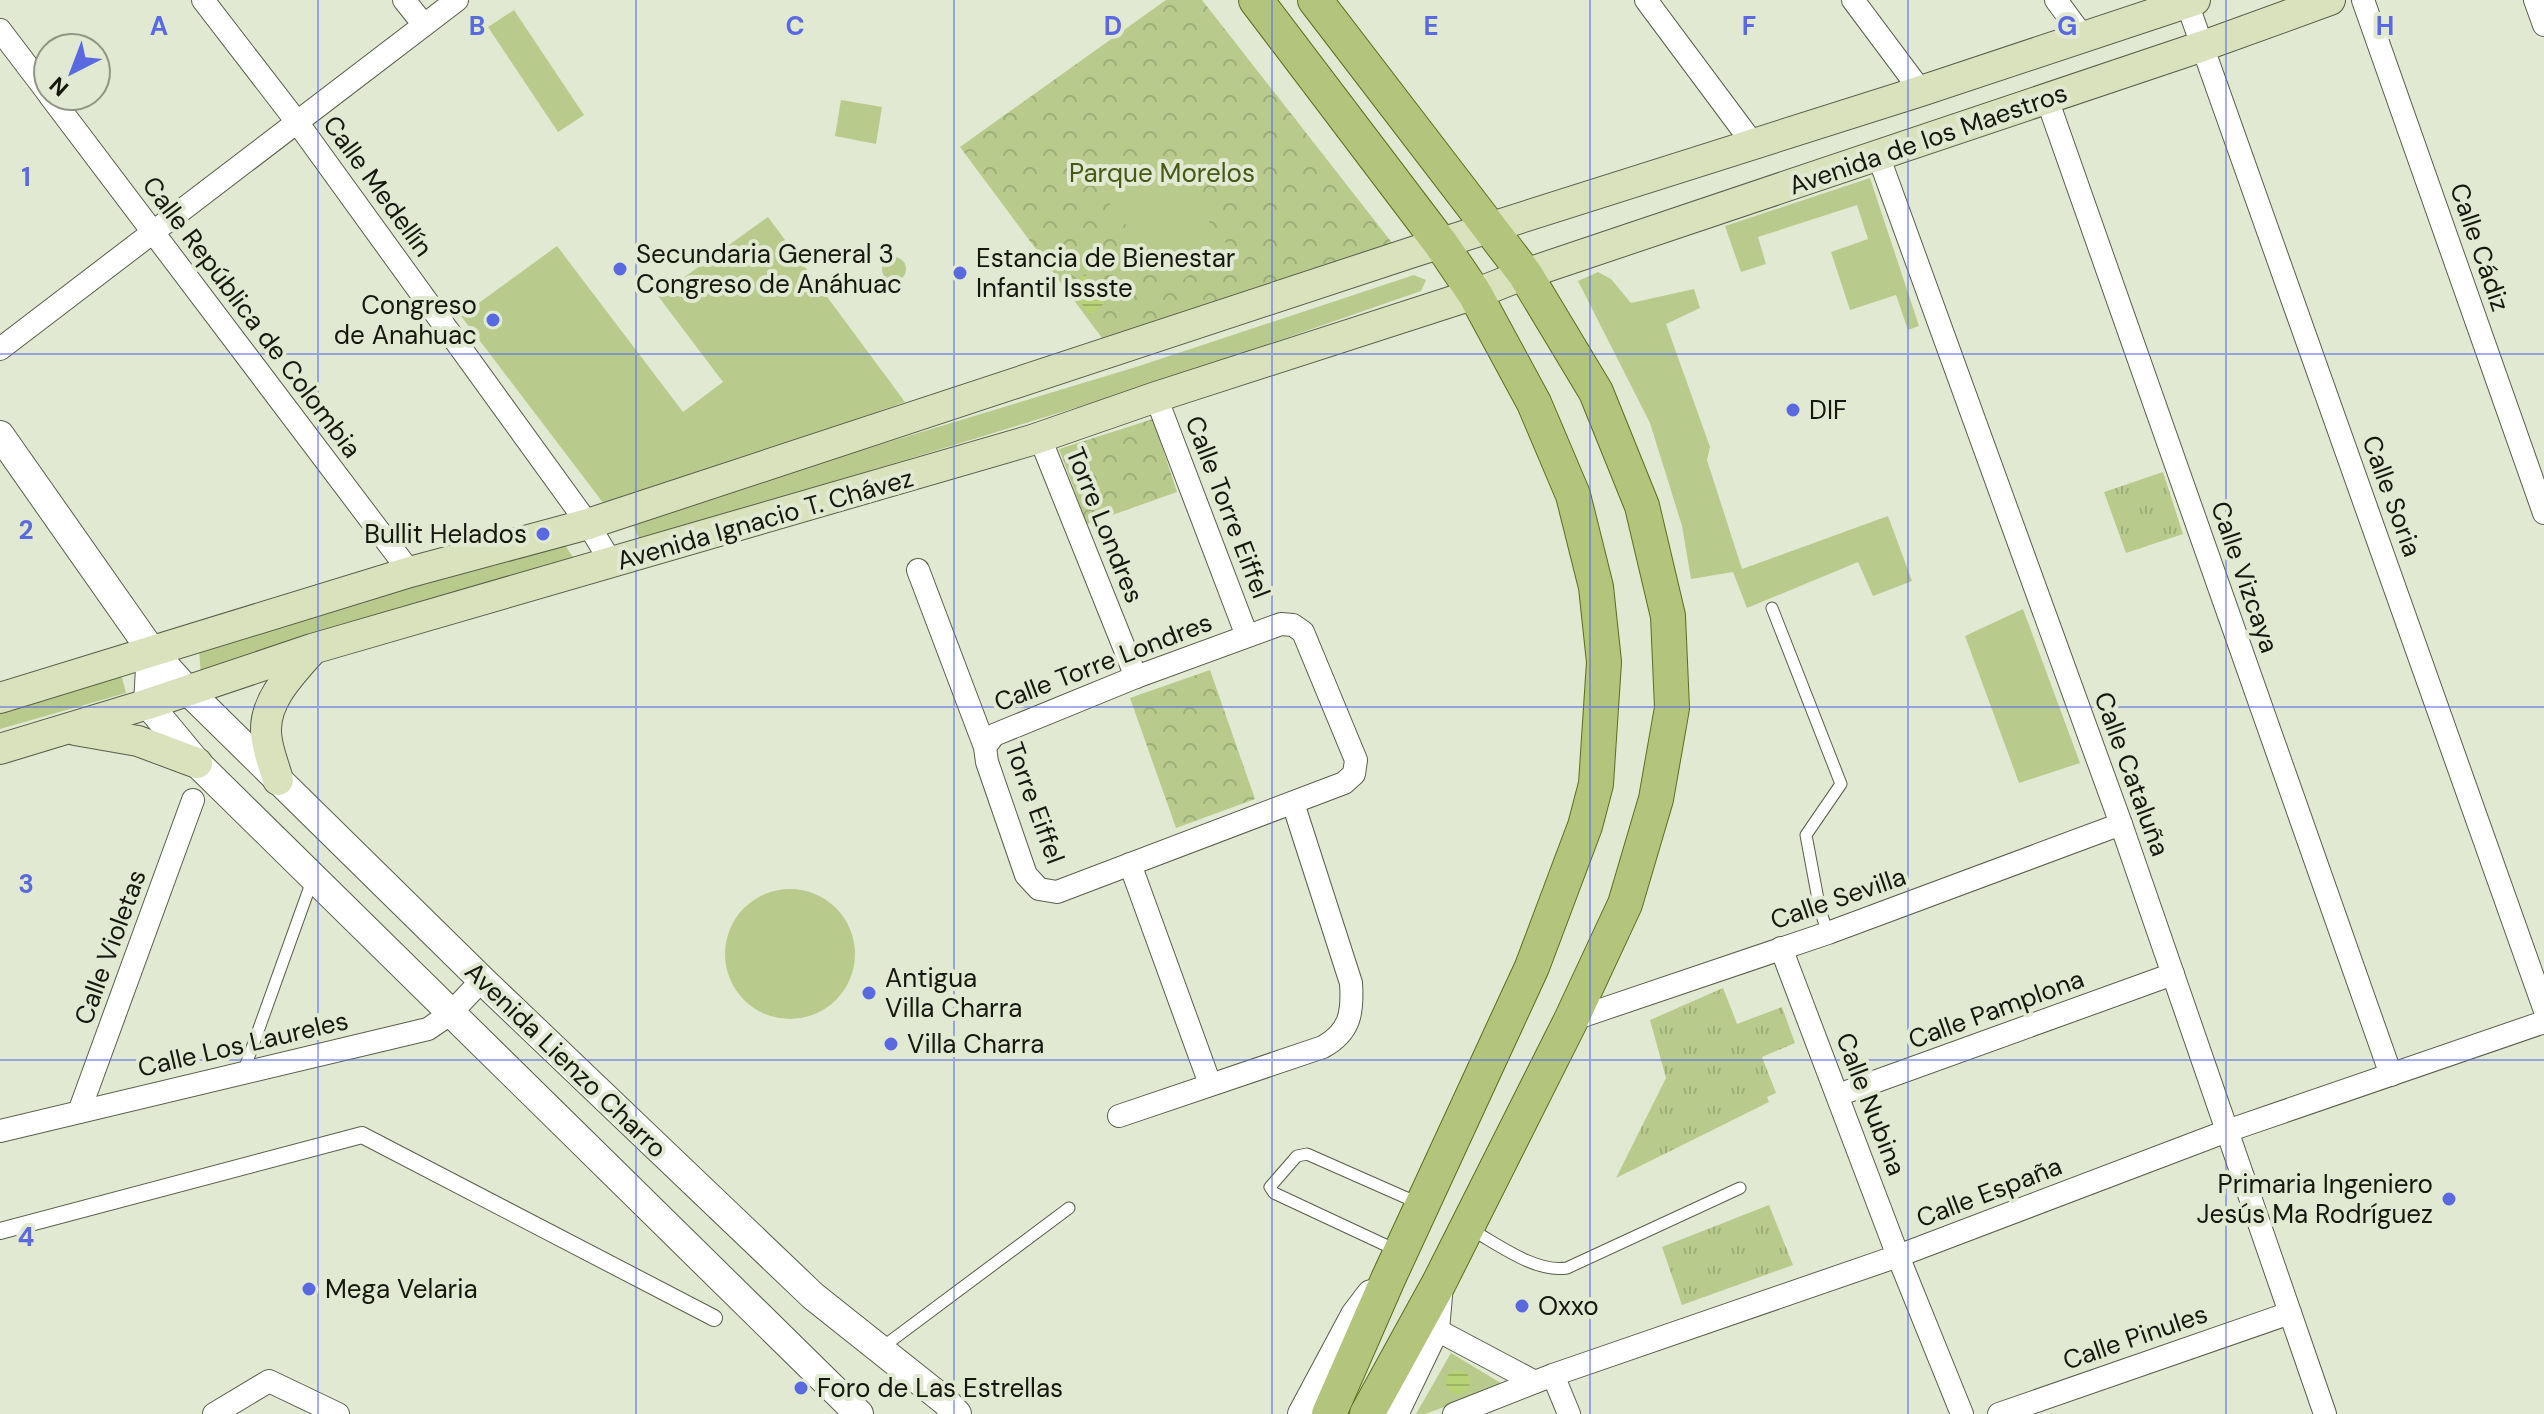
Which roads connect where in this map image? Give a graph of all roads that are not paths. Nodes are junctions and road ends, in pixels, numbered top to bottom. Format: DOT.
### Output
graph roads {
  1 [pos="203,0"];
  2 [pos="404,0"];
  3 [pos="457,0"];
  4 [pos="1256,0"];
  5 [pos="1315,0"];
  6 [pos="1646,0"];
  7 [pos="1853,0"];
  8 [pos="2056,0"];
  9 [pos="2330,0"];
  10 [pos="2363,0"];
  11 [pos="2535,0"];
  12 [pos="2191,1"];
  13 [pos="424,25"];
  14 [pos="2544,25"];
  15 [pos="0,30"];
  16 [pos="2084,38"];
  17 [pos="2203,46"];
  18 [pos="32,72"];
  19 [pos="1921,91"];
  20 [pos="2047,99"];
  21 [pos="62,112"];
  22 [pos="297,122"];
  23 [pos="1754,145"];
  24 [pos="1878,155"];
  25 [pos="1489,228"];
  26 [pos="154,233"];
  27 [pos="1441,244"];
  28 [pos="1525,274"];
  29 [pos="1475,294"];
  30 [pos="0,349"];
  31 [pos="1156,397"];
  32 [pos="0,435"];
  33 [pos="1040,438"];
  34 [pos="2544,513"];
  35 [pos="588,524"];
  36 [pos="612,564"];
  37 [pos="918,570"];
  38 [pos="410,572"];
  39 [pos="1772,608"];
  40 [pos="1247,636"];
  41 [pos="312,649"];
  42 [pos="151,650"];
  43 [pos="1136,677"];
  44 [pos="187,690"];
  45 [pos="0,698"];
  46 [pos="148,704"];
  47 [pos="65,729"];
  48 [pos="985,747"];
  49 [pos="0,749"];
  50 [pos="201,768"];
  51 [pos="278,780"];
  52 [pos="193,800"];
  53 [pos="1293,803"];
  54 [pos="2121,824"];
  55 [pos="1130,864"];
  56 [pos="313,878"];
  57 [pos="1828,933"];
  58 [pos="1781,948"];
  59 [pos="2173,974"];
  60 [pos="482,980"];
  61 [pos="2544,1008"];
  62 [pos="450,1014"];
  63 [pos="1571,1020"];
  64 [pos="2544,1022"];
  65 [pos="243,1073"];
  66 [pos="2391,1075"];
  67 [pos="1210,1084"];
  68 [pos="1838,1095"];
  69 [pos="79,1112"];
  70 [pos="1119,1116"];
  71 [pos="0,1131"];
  72 [pos="2227,1131"];
  73 [pos="1740,1188"];
  74 [pos="1422,1205"];
  75 [pos="1069,1208"];
  76 [pos="1467,1228"];
  77 [pos="0,1231"];
  78 [pos="1898,1256"];
  79 [pos="1395,1265"];
  80 [pos="1439,1283"];
  81 [pos="2290,1313"];
  82 [pos="714,1318"];
  83 [pos="1435,1329"];
  84 [pos="880,1350"];
  85 [pos="1544,1379"];
  86 [pos="951,1407"];
  87 [pos="1320,1413"];
  88 [pos="214,1414"];
  89 [pos="338,1414"];
  90 [pos="859,1414"];
  91 [pos="972,1414"];
  92 [pos="1367,1414"];
  93 [pos="1394,1414"];
  94 [pos="1454,1414"];
  95 [pos="1569,1414"];
  96 [pos="1962,1414"];
  97 [pos="1999,1414"];
  98 [pos="2325,1414"];
  1 -- 22 [label="street, Calle Medellín"];
  2 -- 13 [label="street"];
  3 -- 13 [label="street"];
  4 -- 27 [label="main road"];
  5 -- 25 [label="main road"];
  6 -- 23 [label="street"];
  7 -- 19 [label="street"];
  8 -- 16 [label="street"];
  9 -- 17 [label="main road, Avenida de los Maestros"];
  10 -- 34 [label="street, Calle Cádiz"];
  11 -- 14 [label="street"];
  12 -- 16 [label="main road, Avenida de los Maestros"];
  12 -- 17 [label="street, Calle Soria"];
  13 -- 22 [label="street"];
  15 -- 18 [label="street, Calle República de Colombia"];
  16 -- 19 [label="main road, Avenida de los Maestros"];
  17 -- 20 [label="main road, Avenida de los Maestros"];
  17 -- 61 [label="street, Calle Soria"];
  19 -- 23 [label="main road, Avenida de los Maestros"];
  20 -- 24 [label="main road, Avenida de los Maestros"];
  20 -- 66 [label="street, Calle Vizcaya"];
  21 -- 26 [label="street, Calle República de Colombia"];
  22 -- 26 [label="street"];
  22 -- 35 [label="street, Calle Medellín"];
  23 -- 25 [label="main road, Avenida de los Maestros"];
  24 -- 28 [label="main road, Avenida de los Maestros"];
  24 -- 54 [label="street, Calle Cataluña"];
  25 -- 27 [label="main road, Avenida Ignacio T. Chávez"];
  25 -- 28 [label="main road"];
  26 -- 30 [label="street"];
  26 -- 38 [label="street, Calle República de Colombia"];
  27 -- 29 [label="main road"];
  27 -- 35 [label="main road, Avenida Ignacio T. Chávez"];
  28 -- 29 [label="main road, Avenida Ignacio T. Chávez"];
  28 -- 63 [label="main road"];
  29 -- 31 [label="main road, Avenida Ignacio T. Chávez"];
  29 -- 74 [label="main road"];
  31 -- 33 [label="main road, Avenida Ignacio T. Chávez"];
  31 -- 40 [label="street, Calle Torre Eiffel"];
  32 -- 42 [label="street, Avenida Lienzo Charro"];
  33 -- 36 [label="main road, Avenida Ignacio T. Chávez"];
  33 -- 43 [label="street, Torre Londres"];
  35 -- 36 [label="street, Calle Medellín"];
  35 -- 38 [label="main road, Avenida Ignacio T. Chávez"];
  36 -- 41 [label="main road, Avenida Ignacio T. Chávez"];
  37 -- 48 [label="street, Torre Eiffel"];
  38 -- 42 [label="main road, Avenida Ignacio T. Chávez"];
  39 -- 57 [label="lane"];
  40 -- 43 [label="street, Calle Torre Londres"];
  40 -- 53 [label="street, Torre Eiffel"];
  41 -- 44 [label="main road, Avenida Ignacio T. Chávez"];
  41 -- 51 [label="main road"];
  42 -- 44 [label="street, Avenida Lienzo Charro"];
  42 -- 45 [label="main road, Avenida Ignacio T. Chávez"];
  42 -- 46 [label="street"];
  43 -- 48 [label="street, Calle Torre Londres"];
  44 -- 46 [label="main road, Avenida Ignacio T. Chávez"];
  44 -- 51 [label="street, Avenida Lienzo Charro"];
  46 -- 47 [label="main road, Avenida Ignacio T. Chávez"];
  46 -- 50 [label="street, Avenida Lienzo Charro"];
  47 -- 49 [label="main road, Avenida Ignacio T. Chávez"];
  47 -- 50 [label="main road"];
  48 -- 55 [label="street, Torre Eiffel"];
  50 -- 52 [label="street"];
  50 -- 56 [label="street, Avenida Lienzo Charro"];
  51 -- 60 [label="street, Avenida Lienzo Charro"];
  52 -- 69 [label="street, Calle Violetas"];
  53 -- 55 [label="street, Torre Eiffel"];
  53 -- 67 [label="street"];
  54 -- 57 [label="street, Calle Sevilla"];
  54 -- 59 [label="street, Calle Cataluña"];
  55 -- 67 [label="street"];
  56 -- 62 [label="street, Avenida Lienzo Charro"];
  56 -- 65 [label="lane"];
  57 -- 58 [label="street, Calle Sevilla"];
  58 -- 63 [label="street, Calle Sevilla"];
  58 -- 68 [label="street, Calle Nubina"];
  59 -- 68 [label="street, Calle Pamplona"];
  59 -- 72 [label="street, Calle Cataluña"];
  60 -- 62 [label="street, Calle Los Laureles"];
  60 -- 84 [label="street, Avenida Lienzo Charro"];
  62 -- 65 [label="street, Calle Los Laureles"];
  62 -- 90 [label="street, Avenida Lienzo Charro"];
  63 -- 76 [label="main road"];
  64 -- 66 [label="street, Calle España"];
  65 -- 69 [label="street, Calle Los Laureles"];
  66 -- 72 [label="street, Calle España"];
  67 -- 70 [label="street"];
  68 -- 78 [label="street, Calle Nubina"];
  69 -- 71 [label="street, Calle Los Laureles"];
  72 -- 78 [label="street, Calle España"];
  72 -- 81 [label="street, Calle Cataluña"];
  73 -- 76 [label="lane"];
  74 -- 79 [label="main road"];
  74 -- 79 [label="lane"];
  75 -- 84 [label="lane"];
  76 -- 80 [label="main road"];
  77 -- 82 [label="street"];
  78 -- 85 [label="street, Calle España"];
  78 -- 96 [label="street, Calle Nubina"];
  79 -- 87 [label="main road"];
  80 -- 83 [label="street"];
  80 -- 92 [label="main road"];
  81 -- 97 [label="street, Calle Pinules"];
  81 -- 98 [label="street, Calle Cataluña"];
  83 -- 85 [label="street"];
  83 -- 93 [label="street"];
  84 -- 86 [label="street, Avenida Lienzo Charro"];
  85 -- 94 [label="street, Calle España"];
  85 -- 95 [label="street"];
  86 -- 91 [label="street, Avenida Lienzo Charro"];
  88 -- 89 [label="street"];
}
